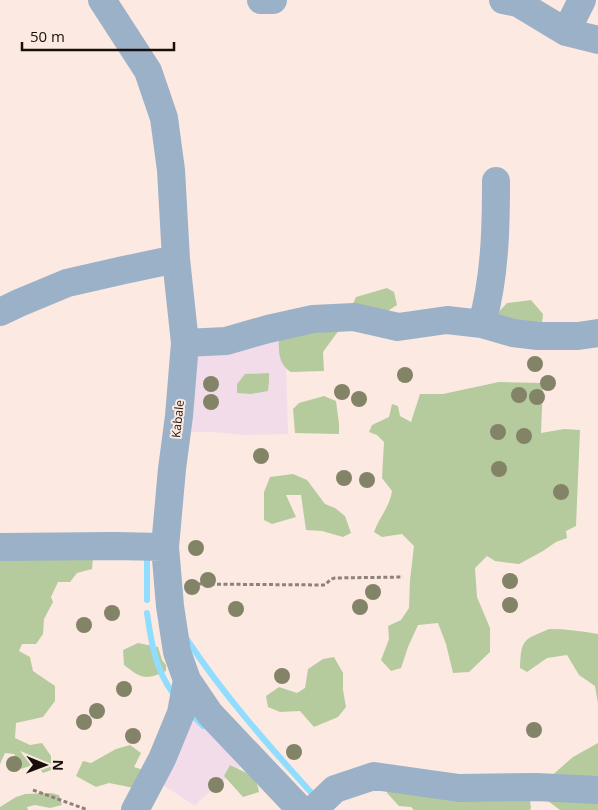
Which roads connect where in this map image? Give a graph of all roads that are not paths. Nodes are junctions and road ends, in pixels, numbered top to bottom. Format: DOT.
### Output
graph roads {
  1 [pos="261,0"];
  2 [pos="273,0"];
  3 [pos="503,0"];
  4 [pos="582,0"];
  5 [pos="115,6"];
  6 [pos="566,32"];
  7 [pos="598,40"];
  8 [pos="496,181"];
  9 [pos="176,259"];
  10 [pos="0,312"];
  11 [pos="482,324"];
  12 [pos="598,333"];
  13 [pos="185,343"];
  14 [pos="0,547"];
  15 [pos="165,547"];
  16 [pos="188,680"];
  17 [pos="598,790"];
  18 [pos="136,810"];
  19 [pos="301,810"];
  20 [pos="313,810"];
  1 -- 2 [label="street"];
  3 -- 6 [label="street"];
  4 -- 6 [label="street"];
  5 -- 9 [label="street, Kabale"];
  6 -- 7 [label="street"];
  8 -- 11 [label="street"];
  9 -- 10 [label="street"];
  9 -- 13 [label="street, Kabale"];
  11 -- 12 [label="street"];
  11 -- 13 [label="street"];
  13 -- 15 [label="street, Kabale"];
  14 -- 15 [label="street"];
  15 -- 16 [label="street, Kabale"];
  16 -- 18 [label="street"];
  16 -- 19 [label="street, Kabale"];
  17 -- 20 [label="street"];
}
